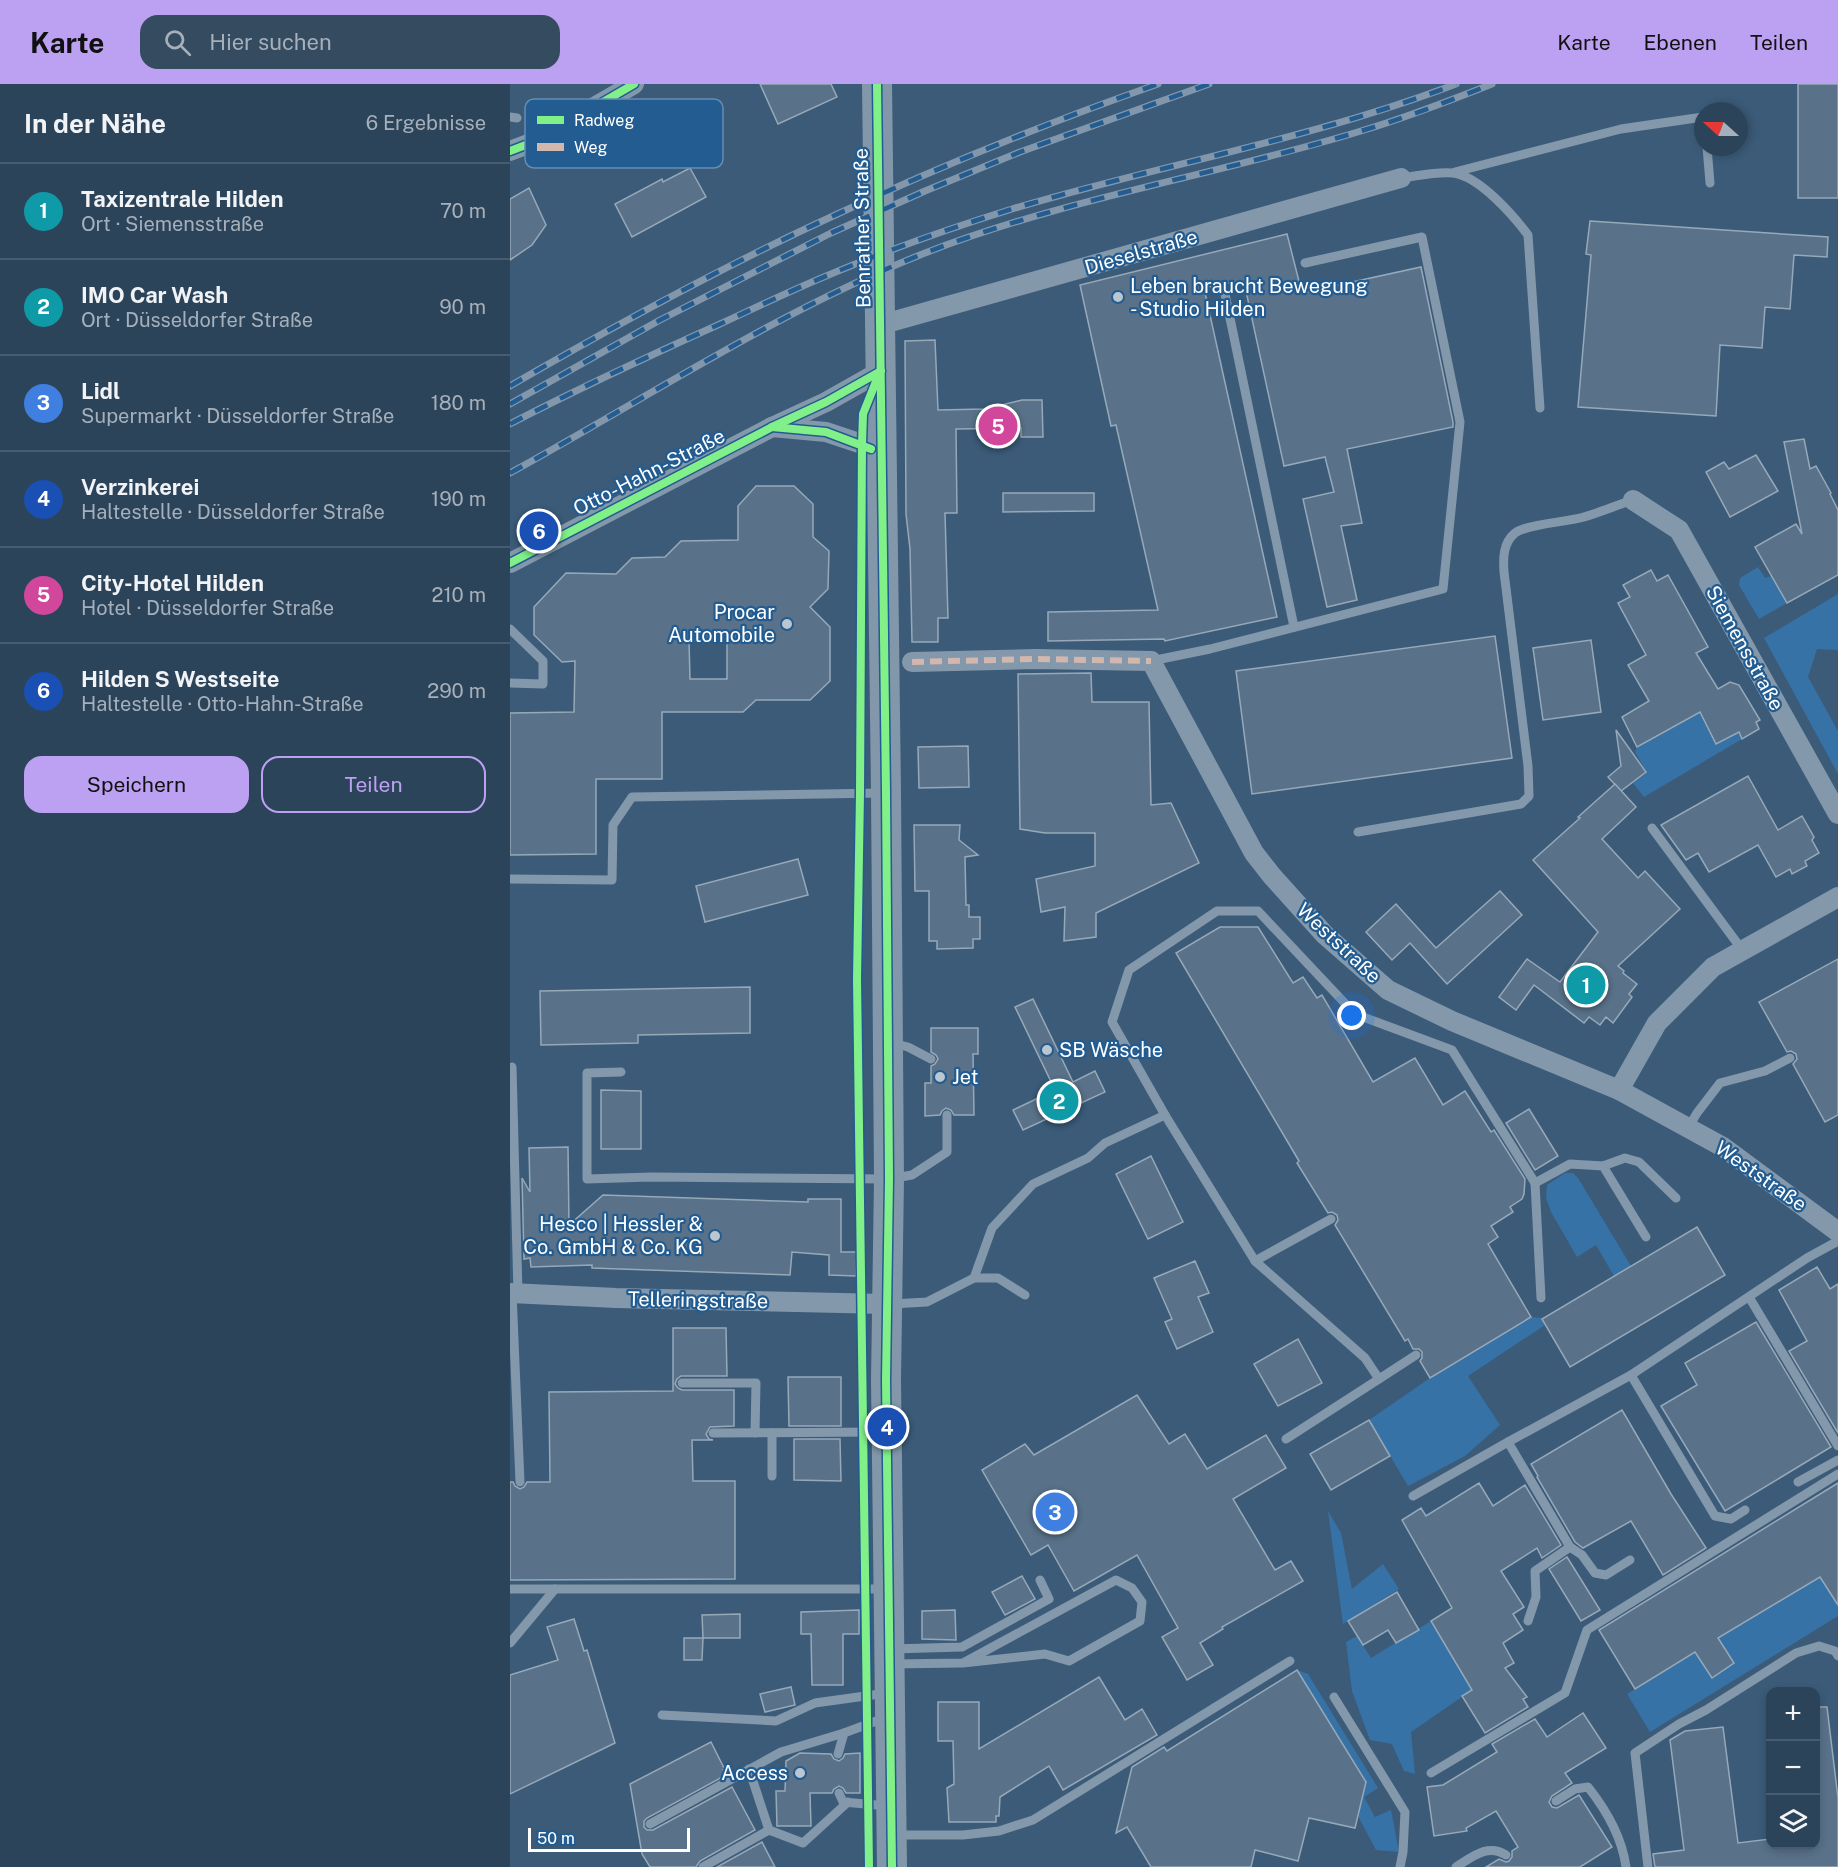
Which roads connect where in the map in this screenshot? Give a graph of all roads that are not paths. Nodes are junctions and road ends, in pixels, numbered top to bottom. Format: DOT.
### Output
graph roads {
  1 [pos="634,84"];
  2 [pos="877,84"];
  3 [pos="608,99"];
  4 [pos="1694,118"];
  5 [pos="525,145"];
  6 [pos="510,151"];
  7 [pos="1708,156"];
  8 [pos="1452,173"];
  9 [pos="1401,178"];
  10 [pos="1710,183"];
  11 [pos="1305,263"];
  12 [pos="1225,294"];
  13 [pos="880,325"];
  14 [pos="881,371"];
  15 [pos="1540,408"];
  16 [pos="772,427"];
  17 [pos="881,453"];
  18 [pos="1633,500"];
  19 [pos="510,563"];
  20 [pos="1294,627"];
  21 [pos="510,629"];
  22 [pos="1151,661"];
  23 [pos="912,662"];
  24 [pos="510,684"];
  25 [pos="886,793"];
  26 [pos="1838,814"];
  27 [pos="1652,828"];
  28 [pos="1358,832"];
  29 [pos="510,879"];
  30 [pos="1838,897"];
  31 [pos="1743,951"];
  32 [pos="888,1042"];
  33 [pos="1790,1058"];
  34 [pos="931,1059"];
  35 [pos="512,1067"];
  36 [pos="621,1072"];
  37 [pos="1619,1090"];
  38 [pos="947,1115"];
  39 [pos="1165,1115"];
  40 [pos="1688,1128"];
  41 [pos="1603,1166"];
  42 [pos="889,1179"];
  43 [pos="1535,1183"];
  44 [pos="1676,1198"];
  45 [pos="1331,1219"];
  46 [pos="1838,1232"];
  47 [pos="1646,1238"];
  48 [pos="1838,1241"];
  49 [pos="1255,1261"];
  50 [pos="974,1278"];
  51 [pos="513,1293"];
  52 [pos="1025,1295"];
  53 [pos="1749,1297"];
  54 [pos="1541,1298"];
  55 [pos="886,1304"];
  56 [pos="1416,1355"];
  57 [pos="1631,1375"];
  58 [pos="1379,1379"];
  59 [pos="682,1383"];
  60 [pos="772,1432"];
  61 [pos="887,1432"];
  62 [pos="713,1433"];
  63 [pos="755,1433"];
  64 [pos="1286,1439"];
  65 [pos="1508,1442"];
  66 [pos="1838,1446"];
  67 [pos="1838,1460"];
  68 [pos="1838,1474"];
  69 [pos="772,1476"];
  70 [pos="520,1482"];
  71 [pos="1798,1482"];
  72 [pos="1413,1496"];
  73 [pos="1745,1510"];
  74 [pos="1570,1547"];
  75 [pos="1630,1560"];
  76 [pos="1040,1580"];
  77 [pos="510,1589"];
  78 [pos="555,1589"];
  79 [pos="888,1589"];
  80 [pos="1528,1621"];
  81 [pos="510,1642"];
  82 [pos="1838,1656"];
  83 [pos="1290,1661"];
  84 [pos="963,1663"];
  85 [pos="889,1681"];
  86 [pos="1334,1697"];
  87 [pos="662,1715"];
  88 [pos="844,1733"];
  89 [pos="838,1754"];
  90 [pos="749,1769"];
  91 [pos="1431,1773"];
  92 [pos="839,1793"];
  93 [pos="1556,1801"];
  94 [pos="848,1802"];
  95 [pos="891,1821"];
  96 [pos="650,1824"];
  97 [pos="769,1830"];
  98 [pos="1506,1855"];
  99 [pos="704,1867"];
  100 [pos="892,1867"];
  101 [pos="1401,1867"];
  102 [pos="1456,1867"];
  103 [pos="1626,1867"];
  104 [pos="1648,1867"];
  1 -- 3 [label="street"];
  2 -- 13 [label="main road, Benrather Straße"];
  4 -- 8 [label="lane"];
  5 -- 6 [label="street"];
  7 -- 10 [label="lane"];
  8 -- 9 [label="lane"];
  8 -- 15 [label="lane"];
  9 -- 13 [label="street, Dieselstraße"];
  11 -- 20 [label="lane"];
  12 -- 20 [label="lane"];
  13 -- 14 [label="main road, Benrather Straße"];
  14 -- 16 [label="street, Otto-Hahn-Straße"];
  14 -- 17 [label="main road, Benrather Straße"];
  16 -- 17 [label="street"];
  16 -- 19 [label="street, Otto-Hahn-Straße"];
  17 -- 25 [label="main road, Benrather Straße"];
  18 -- 26 [label="street, Siemensstraße"];
  18 -- 28 [label="lane"];
  20 -- 22 [label="lane"];
  21 -- 24 [label="lane"];
  22 -- 23 [label="street"];
  22 -- 37 [label="street, Weststraße"];
  25 -- 29 [label="lane"];
  25 -- 32 [label="main road, Benrather Straße"];
  27 -- 31 [label="lane"];
  30 -- 31 [label="street"];
  31 -- 37 [label="street"];
  32 -- 34 [label="lane"];
  32 -- 42 [label="main road, Benrather Straße"];
  33 -- 40 [label="lane"];
  35 -- 51 [label="lane"];
  36 -- 42 [label="lane"];
  37 -- 40 [label="street, Weststraße"];
  38 -- 42 [label="lane"];
  39 -- 43 [label="lane"];
  39 -- 49 [label="lane"];
  39 -- 50 [label="lane"];
  40 -- 46 [label="street, Weststraße"];
  41 -- 43 [label="lane"];
  41 -- 44 [label="lane"];
  41 -- 47 [label="lane"];
  42 -- 55 [label="main road, Benrather Straße"];
  43 -- 54 [label="lane"];
  45 -- 49 [label="lane"];
  48 -- 53 [label="lane"];
  49 -- 58 [label="lane"];
  50 -- 52 [label="lane"];
  50 -- 55 [label="lane"];
  51 -- 55 [label="street, Telleringstraße"];
  51 -- 70 [label="lane"];
  53 -- 57 [label="lane"];
  53 -- 66 [label="lane"];
  55 -- 61 [label="main road, Benrather Straße"];
  56 -- 58 [label="lane"];
  57 -- 65 [label="lane"];
  57 -- 73 [label="lane"];
  58 -- 64 [label="lane"];
  59 -- 63 [label="lane"];
  60 -- 61 [label="lane"];
  60 -- 63 [label="lane"];
  60 -- 69 [label="lane"];
  61 -- 79 [label="main road, Benrather Straße"];
  62 -- 63 [label="lane"];
  65 -- 72 [label="lane"];
  65 -- 74 [label="lane"];
  67 -- 71 [label="lane"];
  68 -- 91 [label="lane"];
  74 -- 75 [label="lane"];
  74 -- 80 [label="lane"];
  76 -- 85 [label="lane"];
  77 -- 78 [label="lane"];
  78 -- 79 [label="lane"];
  78 -- 81 [label="lane"];
  79 -- 85 [label="main road, Benrather Straße"];
  82 -- 104 [label="lane"];
  83 -- 95 [label="lane"];
  84 -- 84 [label="lane"];
  84 -- 85 [label="lane"];
  85 -- 87 [label="lane"];
  85 -- 88 [label="lane"];
  85 -- 95 [label="main road, Benrather Straße"];
  86 -- 101 [label="lane"];
  88 -- 89 [label="lane"];
  88 -- 90 [label="lane"];
  90 -- 96 [label="lane"];
  90 -- 97 [label="lane"];
  92 -- 94 [label="lane"];
  93 -- 103 [label="lane"];
  94 -- 95 [label="lane"];
  94 -- 97 [label="lane"];
  95 -- 100 [label="main road, Benrather Straße"];
  97 -- 99 [label="lane"];
  98 -- 102 [label="lane"];
}
